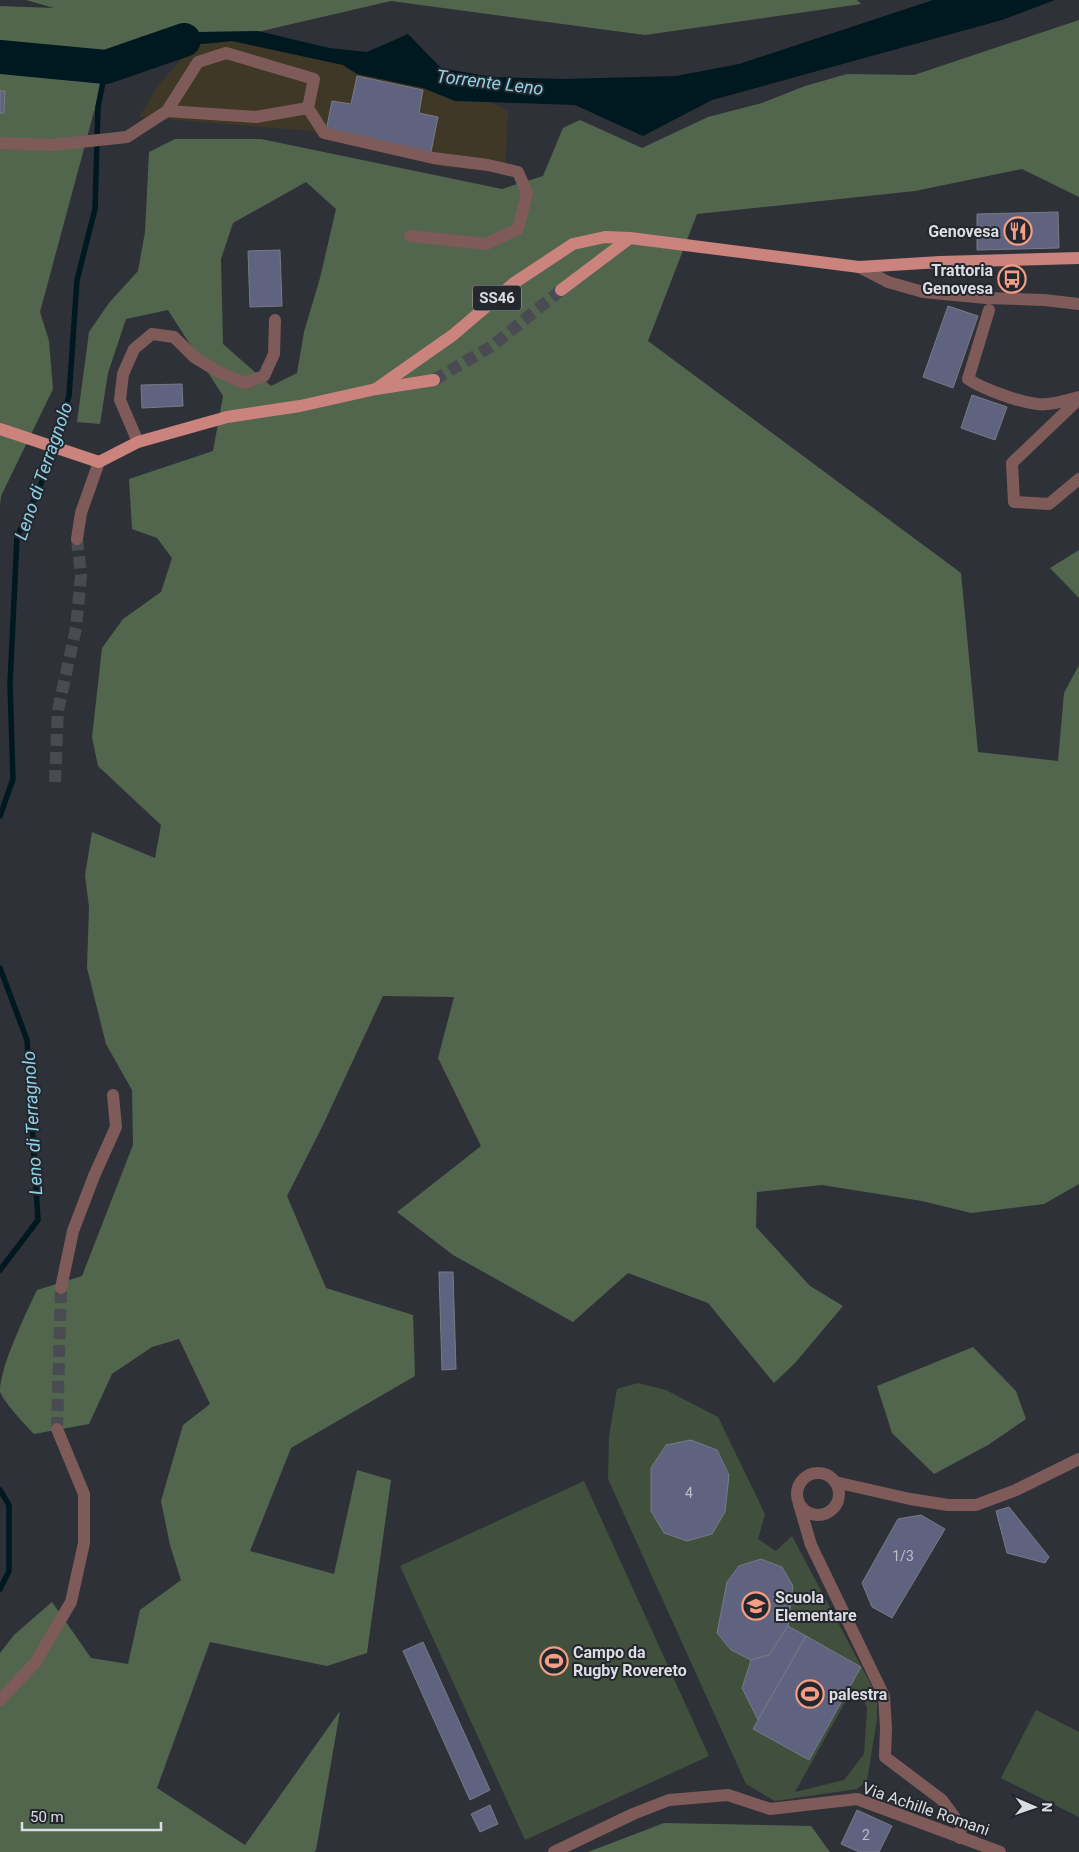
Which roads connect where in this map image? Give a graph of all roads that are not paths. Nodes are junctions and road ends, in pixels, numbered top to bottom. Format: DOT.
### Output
graph roads {
  1 [pos="308,108"];
  2 [pos="167,110"];
  3 [pos="0,143"];
  4 [pos="410,236"];
  5 [pos="630,238"];
  6 [pos="1079,258"];
  7 [pos="859,267"];
  8 [pos="561,290"];
  9 [pos="1079,304"];
  10 [pos="989,310"];
  11 [pos="275,320"];
  12 [pos="434,380"];
  13 [pos="376,389"];
  14 [pos="1079,398"];
  15 [pos="0,429"];
  16 [pos="138,442"];
  17 [pos="99,462"];
  18 [pos="1079,479"];
  19 [pos="77,539"];
  20 [pos="113,1095"];
  21 [pos="61,1288"];
  22 [pos="57,1429"];
  23 [pos="1079,1459"];
  24 [pos="835,1482"];
  25 [pos="798,1504"];
  26 [pos="0,1700"];
  27 [pos="960,1838"];
  28 [pos="554,1852"];
  29 [pos="1000,1852"];
  1 -- 2 [label="street"];
  1 -- 2 [label="street"];
  1 -- 4 [label="street"];
  2 -- 3 [label="street"];
  5 -- 7 [label="main road, SS46"];
  5 -- 8 [label="main road"];
  5 -- 13 [label="main road, SS46"];
  6 -- 7 [label="main road, SS46"];
  7 -- 9 [label="street"];
  10 -- 14 [label="street"];
  11 -- 16 [label="street"];
  12 -- 13 [label="main road"];
  13 -- 16 [label="main road, SS46"];
  14 -- 18 [label="street"];
  15 -- 17 [label="main road"];
  16 -- 17 [label="main road, SS46"];
  17 -- 19 [label="street"];
  20 -- 21 [label="street"];
  22 -- 26 [label="street"];
  23 -- 24 [label="street"];
  24 -- 25 [label="street"];
  24 -- 25 [label="street"];
  25 -- 27 [label="street"];
  27 -- 28 [label="street, Via Achille Romani"];
  27 -- 29 [label="street, Via Achille Romani"];
}
